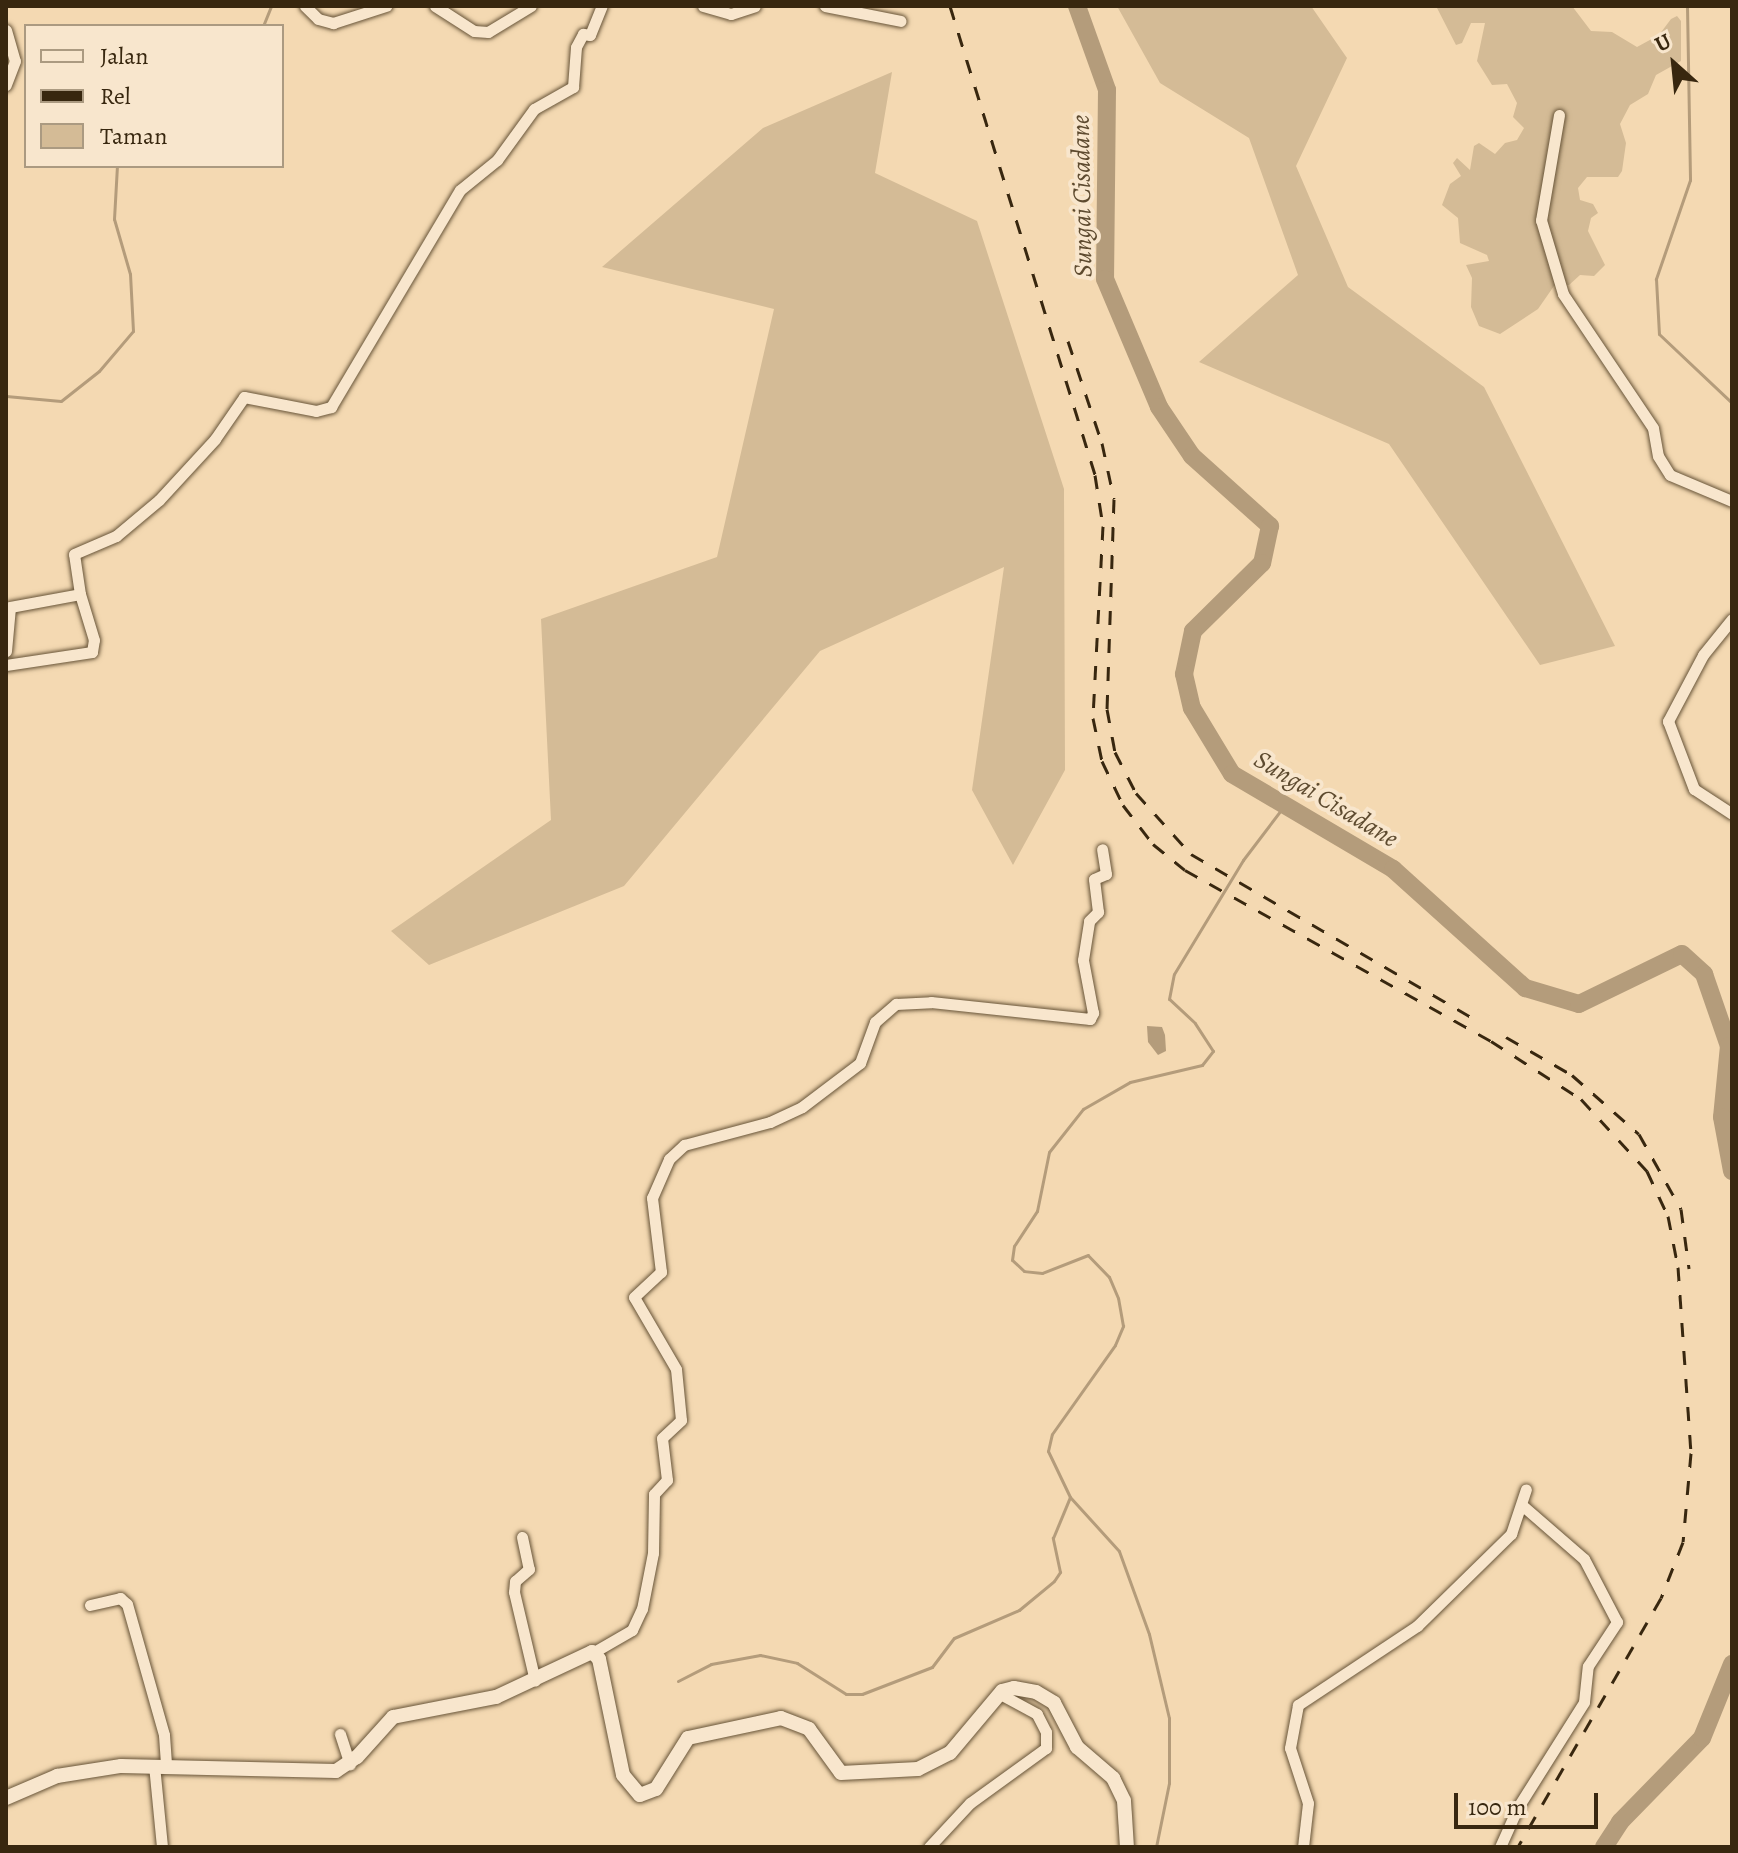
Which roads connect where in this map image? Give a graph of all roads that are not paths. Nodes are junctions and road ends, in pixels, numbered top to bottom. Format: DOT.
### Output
graph roads {
  1 [pos="305,6"];
  2 [pos="386,6"];
  3 [pos="435,6"];
  4 [pos="531,6"];
  5 [pos="602,6"];
  6 [pos="703,6"];
  7 [pos="755,6"];
  8 [pos="825,6"];
  9 [pos="901,21"];
  10 [pos="6,30"];
  11 [pos="6,85"];
  12 [pos="1559,115"];
  13 [pos="1732,501"];
  14 [pos="80,594"];
  15 [pos="8,608"];
  16 [pos="1732,619"];
  17 [pos="6,651"];
  18 [pos="6,665"];
  19 [pos="1732,814"];
  20 [pos="1102,849"];
  21 [pos="1526,1489"];
  22 [pos="1523,1506"];
  23 [pos="522,1537"];
  24 [pos="90,1605"];
  25 [pos="594,1652"];
  26 [pos="535,1681"];
  27 [pos="1000,1694"];
  28 [pos="340,1734"];
  29 [pos="350,1764"];
  30 [pos="160,1765"];
  31 [pos="6,1798"];
  32 [pos="162,1847"];
  33 [pos="929,1847"];
  34 [pos="1127,1847"];
  35 [pos="1303,1847"];
  36 [pos="1500,1847"];
  1 -- 2 [label="street"];
  3 -- 4 [label="street"];
  5 -- 14 [label="street"];
  6 -- 7 [label="street"];
  8 -- 9 [label="street"];
  10 -- 11 [label="street"];
  12 -- 13 [label="street"];
  14 -- 15 [label="street"];
  14 -- 18 [label="street"];
  15 -- 17 [label="street"];
  16 -- 19 [label="street"];
  20 -- 25 [label="street"];
  21 -- 22 [label="street"];
  22 -- 35 [label="street"];
  22 -- 36 [label="street"];
  23 -- 26 [label="street"];
  24 -- 30 [label="street"];
  25 -- 26 [label="street"];
  25 -- 27 [label="street"];
  26 -- 29 [label="street"];
  27 -- 33 [label="street"];
  27 -- 34 [label="street"];
  28 -- 29 [label="street"];
  29 -- 30 [label="street"];
  30 -- 31 [label="street"];
  30 -- 32 [label="street"];
}
